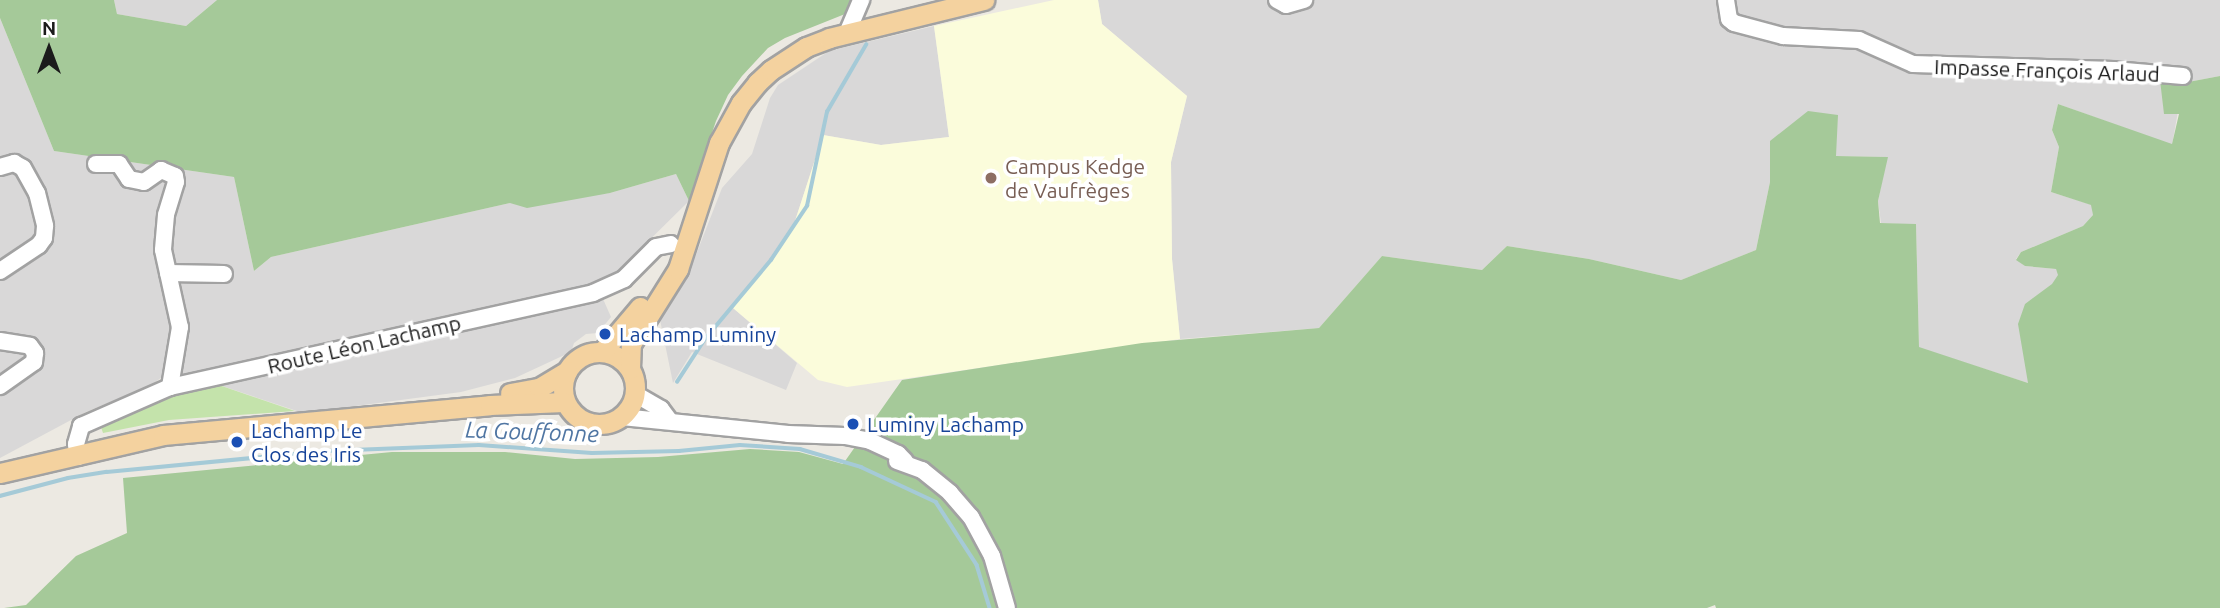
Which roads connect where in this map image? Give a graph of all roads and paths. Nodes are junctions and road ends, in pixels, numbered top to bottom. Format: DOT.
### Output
graph roads {
  1 [pos="861,0"];
  2 [pos="984,0"];
  3 [pos="1276,0"];
  4 [pos="1304,0"];
  5 [pos="1726,0"];
  6 [pos="848,31"];
  7 [pos="2183,76"];
  8 [pos="96,164"];
  9 [pos="0,167"];
  10 [pos="678,245"];
  11 [pos="0,271"];
  12 [pos="168,273"];
  13 [pos="224,274"];
  14 [pos="0,341"];
  15 [pos="603,352"];
  16 [pos="630,369"];
  17 [pos="567,371"];
  18 [pos="0,386"];
  19 [pos="170,387"];
  20 [pos="635,394"];
  21 [pos="565,402"];
  22 [pos="368,415"];
  23 [pos="622,417"];
  24 [pos="670,421"];
  25 [pos="78,457"];
  26 [pos="0,474"];
  27 [pos="1007,608"];
  1 -- 6 [label="street"];
  2 -- 6 [label="main road"];
  3 -- 4 [label="street"];
  5 -- 7 [label="street, Impasse François Arlaud"];
  6 -- 10 [label="main road"];
  8 -- 12 [label="street"];
  9 -- 11 [label="street"];
  10 -- 15 [label="main road"];
  10 -- 16 [label="main road"];
  10 -- 19 [label="street, Route Léon Lachamp"];
  12 -- 13 [label="street"];
  12 -- 19 [label="street"];
  14 -- 18 [label="street"];
  15 -- 16 [label="main road"];
  15 -- 17 [label="main road"];
  16 -- 20 [label="main road"];
  17 -- 21 [label="main road"];
  17 -- 22 [label="main road"];
  19 -- 25 [label="street, Route Léon Lachamp"];
  20 -- 23 [label="main road"];
  20 -- 24 [label="street"];
  21 -- 22 [label="main road"];
  21 -- 23 [label="main road"];
  22 -- 25 [label="main road"];
  23 -- 24 [label="street"];
  24 -- 27 [label="street"];
  25 -- 26 [label="main road"];
}
